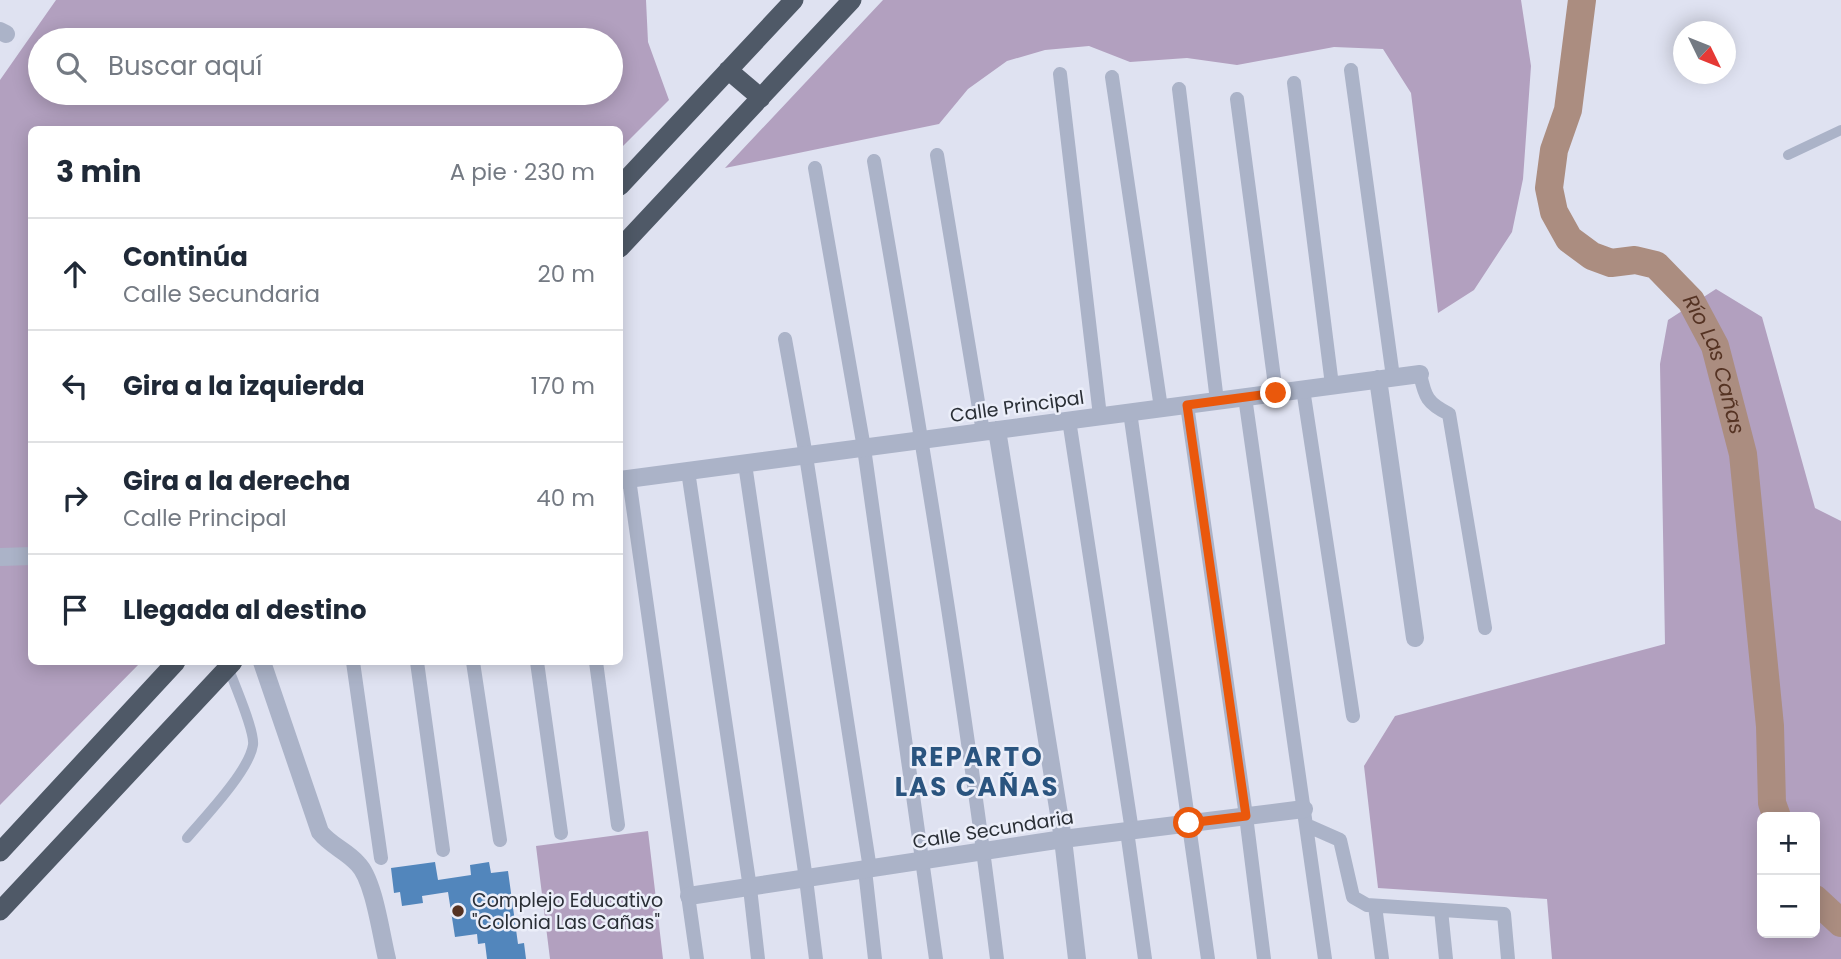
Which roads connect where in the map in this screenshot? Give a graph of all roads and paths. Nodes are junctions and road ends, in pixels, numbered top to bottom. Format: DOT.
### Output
graph roads {
  1 [pos="794,0"];
  2 [pos="852,0"];
  3 [pos="728,70"];
  4 [pos="1351,70"];
  5 [pos="1060,74"];
  6 [pos="1112,77"];
  7 [pos="1294,83"];
  8 [pos="1179,89"];
  9 [pos="761,98"];
  10 [pos="1237,99"];
  11 [pos="1841,130"];
  12 [pos="937,155"];
  13 [pos="1788,155"];
  14 [pos="874,161"];
  15 [pos="815,168"];
  16 [pos="623,183"];
  17 [pos="623,245"];
  18 [pos="785,339"];
  19 [pos="1420,374"];
  20 [pos="1386,378"];
  21 [pos="1332,386"];
  22 [pos="1303,389"];
  23 [pos="1276,393"];
  24 [pos="1245,397"];
  25 [pos="1217,401"];
  26 [pos="1187,405"];
  27 [pos="1161,408"];
  28 [pos="1130,412"];
  29 [pos="1100,416"];
  30 [pos="1069,421"];
  31 [pos="990,431"];
  32 [pos="922,440"];
  33 [pos="864,448"];
  34 [pos="806,456"];
  35 [pos="745,464"];
  36 [pos="688,471"];
  37 [pos="624,480"];
  38 [pos="28,556"];
  39 [pos="0,557"];
  40 [pos="1485,628"];
  41 [pos="1415,638"];
  42 [pos="173,665"];
  43 [pos="229,665"];
  44 [pos="230,665"];
  45 [pos="263,665"];
  46 [pos="353,665"];
  47 [pos="418,665"];
  48 [pos="473,665"];
  49 [pos="537,665"];
  50 [pos="596,665"];
  51 [pos="1353,716"];
  52 [pos="1246,816"];
  53 [pos="1305,817"];
  54 [pos="1189,823"];
  55 [pos="618,825"];
  56 [pos="1130,831"];
  57 [pos="561,833"];
  58 [pos="187,838"];
  59 [pos="1063,839"];
  60 [pos="500,840"];
  61 [pos="443,850"];
  62 [pos="0,852"];
  63 [pos="984,852"];
  64 [pos="381,858"];
  65 [pos="923,861"];
  66 [pos="868,870"];
  67 [pos="806,879"];
  68 [pos="750,888"];
  69 [pos="690,897"];
  70 [pos="1375,905"];
  71 [pos="1441,910"];
  72 [pos="0,911"];
  73 [pos="387,959"];
  74 [pos="697,959"];
  75 [pos="758,959"];
  76 [pos="816,959"];
  77 [pos="875,959"];
  78 [pos="936,959"];
  79 [pos="997,959"];
  80 [pos="1077,959"];
  81 [pos="1145,959"];
  82 [pos="1208,959"];
  83 [pos="1264,959"];
  84 [pos="1325,959"];
  85 [pos="1382,959"];
  86 [pos="1446,959"];
  87 [pos="1508,959"];
  1 -- 3 [label="highway"];
  2 -- 9 [label="highway"];
  3 -- 9 [label="highway"];
  3 -- 16 [label="highway"];
  4 -- 20 [label="street"];
  5 -- 29 [label="street"];
  6 -- 27 [label="street"];
  7 -- 21 [label="street"];
  8 -- 25 [label="street"];
  9 -- 17 [label="highway"];
  10 -- 23 [label="street"];
  11 -- 13 [label="lane"];
  12 -- 31 [label="street"];
  14 -- 32 [label="street"];
  15 -- 33 [label="street"];
  18 -- 34 [label="street"];
  19 -- 20 [label="street, Calle Principal"];
  19 -- 40 [label="street"];
  20 -- 21 [label="street, Calle Principal"];
  20 -- 41 [label="street"];
  21 -- 22 [label="street, Calle Principal"];
  22 -- 23 [label="street, Calle Principal"];
  22 -- 51 [label="street"];
  23 -- 24 [label="street, Calle Principal"];
  24 -- 25 [label="street, Calle Principal"];
  24 -- 53 [label="street"];
  25 -- 26 [label="street, Calle Principal"];
  26 -- 27 [label="street, Calle Principal"];
  26 -- 52 [label="street"];
  27 -- 28 [label="street, Calle Principal"];
  28 -- 29 [label="street, Calle Principal"];
  28 -- 54 [label="street"];
  29 -- 30 [label="street, Calle Principal"];
  30 -- 31 [label="street, Calle Principal"];
  30 -- 56 [label="street"];
  31 -- 32 [label="street, Calle Principal"];
  31 -- 59 [label="street"];
  32 -- 33 [label="street, Calle Principal"];
  32 -- 63 [label="street"];
  33 -- 34 [label="street, Calle Principal"];
  33 -- 65 [label="street"];
  34 -- 35 [label="street, Calle Principal"];
  34 -- 66 [label="street"];
  35 -- 36 [label="street, Calle Principal"];
  35 -- 67 [label="street"];
  36 -- 37 [label="street, Calle Principal"];
  36 -- 68 [label="street"];
  37 -- 69 [label="street"];
  38 -- 39 [label="street"];
  42 -- 62 [label="highway"];
  43 -- 72 [label="highway"];
  44 -- 58 [label="lane"];
  45 -- 73 [label="street"];
  46 -- 64 [label="street"];
  47 -- 61 [label="street"];
  48 -- 60 [label="street"];
  49 -- 57 [label="street"];
  50 -- 55 [label="street"];
  52 -- 53 [label="street, Calle Secundaria"];
  52 -- 54 [label="street, Calle Secundaria"];
  52 -- 83 [label="street"];
  53 -- 70 [label="street"];
  53 -- 84 [label="street"];
  54 -- 56 [label="street, Calle Secundaria"];
  54 -- 82 [label="street"];
  56 -- 59 [label="street, Calle Secundaria"];
  56 -- 81 [label="street"];
  59 -- 63 [label="street, Calle Secundaria"];
  59 -- 80 [label="street"];
  63 -- 65 [label="street, Calle Secundaria"];
  63 -- 79 [label="street"];
  65 -- 66 [label="street, Calle Secundaria"];
  65 -- 78 [label="street"];
  66 -- 67 [label="street, Calle Secundaria"];
  66 -- 77 [label="street"];
  67 -- 68 [label="street, Calle Secundaria"];
  67 -- 76 [label="street"];
  68 -- 69 [label="street, Calle Secundaria"];
  68 -- 75 [label="street"];
  69 -- 74 [label="street"];
  70 -- 71 [label="street"];
  70 -- 85 [label="street"];
  71 -- 86 [label="street"];
  71 -- 87 [label="street"];
}
